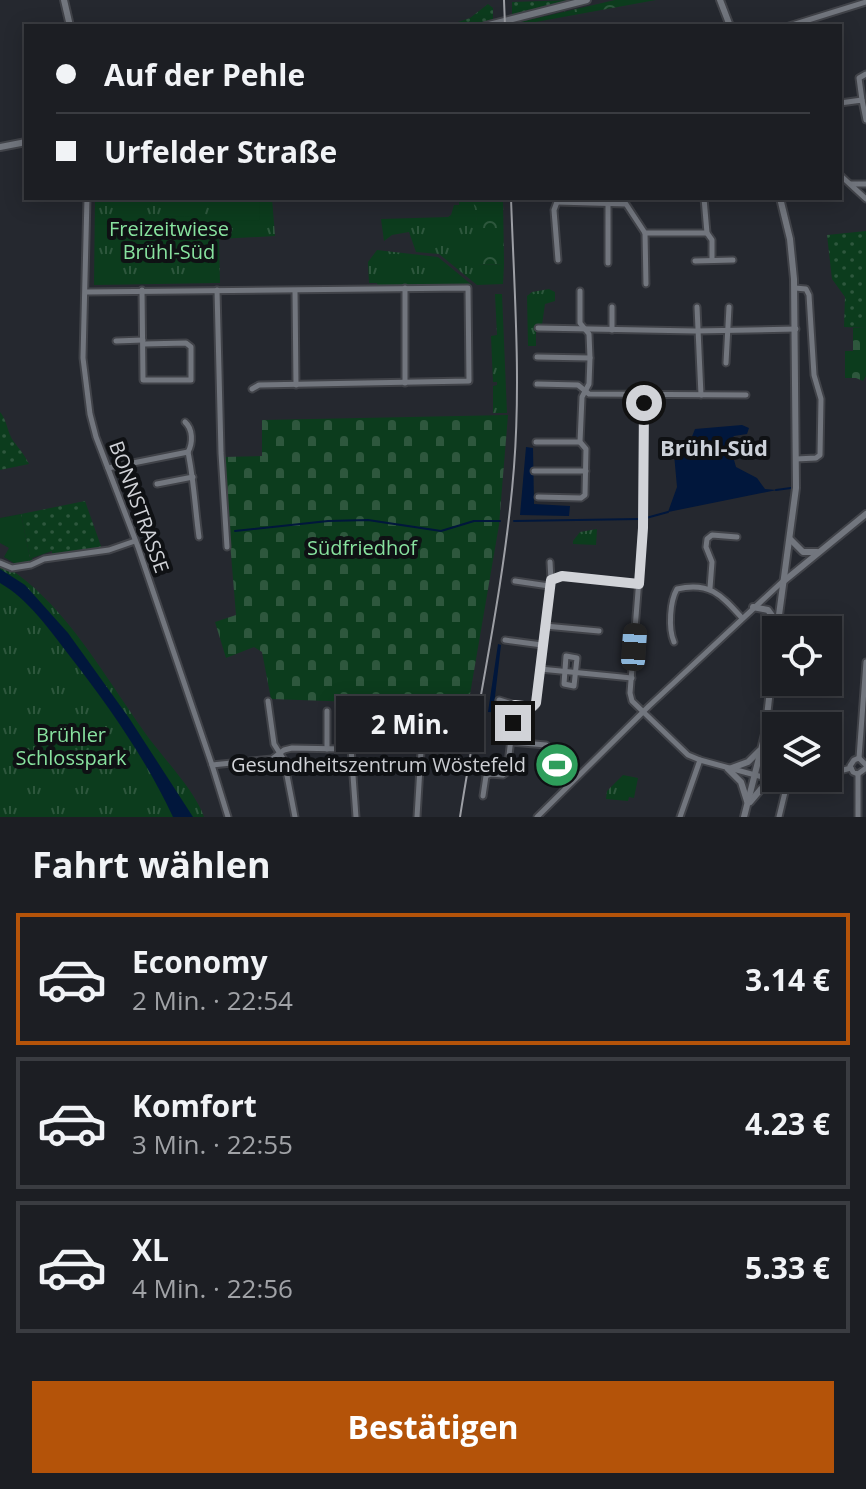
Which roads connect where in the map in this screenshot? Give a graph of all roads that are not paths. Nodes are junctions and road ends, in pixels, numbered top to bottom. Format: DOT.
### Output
graph roads {
  1 [pos="64,0"];
  2 [pos="587,0"];
  3 [pos="720,0"];
  4 [pos="866,2"];
  5 [pos="70,24"];
  6 [pos="493,24"];
  7 [pos="729,24"];
  8 [pos="795,24"];
  9 [pos="866,74"];
  10 [pos="862,100"];
  11 [pos="842,103"];
  12 [pos="866,120"];
  13 [pos="24,142"];
  14 [pos="0,147"];
  15 [pos="842,177"];
  16 [pos="850,184"];
  17 [pos="866,184"];
  18 [pos="866,199"];
  19 [pos="87,200"];
  20 [pos="557,200"];
  21 [pos="631,200"];
  22 [pos="704,200"];
  23 [pos="780,200"];
  24 [pos="608,204"];
  25 [pos="629,209"];
  26 [pos="645,233"];
  27 [pos="707,233"];
  28 [pos="558,260"];
  29 [pos="712,260"];
  30 [pos="733,260"];
  31 [pos="695,261"];
  32 [pos="608,263"];
  33 [pos="646,284"];
  34 [pos="405,288"];
  35 [pos="795,288"];
  36 [pos="142,290"];
  37 [pos="217,290"];
  38 [pos="295,291"];
  39 [pos="580,291"];
  40 [pos="86,292"];
  41 [pos="612,307"];
  42 [pos="697,307"];
  43 [pos="729,307"];
  44 [pos="538,328"];
  45 [pos="584,329"];
  46 [pos="797,329"];
  47 [pos="612,330"];
  48 [pos="700,330"];
  49 [pos="727,330"];
  50 [pos="116,341"];
  51 [pos="144,342"];
  52 [pos="537,357"];
  53 [pos="590,358"];
  54 [pos="726,363"];
  55 [pos="405,383"];
  56 [pos="537,384"];
  57 [pos="296,385"];
  58 [pos="252,389"];
  59 [pos="585,391"];
  60 [pos="701,395"];
  61 [pos="746,395"];
  62 [pos="644,403"];
  63 [pos="185,422"];
  64 [pos="536,442"];
  65 [pos="580,442"];
  66 [pos="188,452"];
  67 [pos="796,459"];
  68 [pos="108,468"];
  69 [pos="534,471"];
  70 [pos="586,471"];
  71 [pos="193,477"];
  72 [pos="157,484"];
  73 [pos="538,497"];
  74 [pos="194,504"];
  75 [pos="186,509"];
  76 [pos="866,514"];
  77 [pos="199,537"];
  78 [pos="737,537"];
  79 [pos="791,540"];
  80 [pos="135,541"];
  81 [pos="227,547"];
  82 [pos="817,552"];
  83 [pos="550,562"];
  84 [pos="0,563"];
  85 [pos="515,581"];
  86 [pos="784,581"];
  87 [pos="550,583"];
  88 [pos="639,584"];
  89 [pos="710,588"];
  90 [pos="753,607"];
  91 [pos="771,616"];
  92 [pos="779,616"];
  93 [pos="742,618"];
  94 [pos="545,626"];
  95 [pos="599,631"];
  96 [pos="505,640"];
  97 [pos="674,642"];
  98 [pos="542,645"];
  99 [pos="866,662"];
  100 [pos="540,669"];
  101 [pos="565,671"];
  102 [pos="576,672"];
  103 [pos="865,674"];
  104 [pos="632,678"];
  105 [pos="499,700"];
  106 [pos="268,701"];
  107 [pos="515,705"];
  108 [pos="327,711"];
  109 [pos="643,712"];
  110 [pos="384,715"];
  111 [pos="437,718"];
  112 [pos="511,742"];
  113 [pos="382,745"];
  114 [pos="546,745"];
  115 [pos="351,748"];
  116 [pos="419,748"];
  117 [pos="762,748"];
  118 [pos="327,749"];
  119 [pos="280,755"];
  120 [pos="859,758"];
  121 [pos="700,760"];
  122 [pos="212,765"];
  123 [pos="866,766"];
  124 [pos="851,768"];
  125 [pos="728,769"];
  126 [pos="842,770"];
  127 [pos="858,774"];
  128 [pos="755,777"];
  129 [pos="762,778"];
  130 [pos="762,788"];
  131 [pos="785,792"];
  132 [pos="483,796"];
  133 [pos="748,804"];
  134 [pos="228,817"];
  135 [pos="295,817"];
  136 [pos="356,817"];
  137 [pos="417,817"];
  138 [pos="537,817"];
  139 [pos="680,817"];
  140 [pos="744,817"];
  141 [pos="779,817"];
  142 [pos="858,817"];
  1 -- 5 [label="main road"];
  2 -- 6 [label="main road"];
  3 -- 7 [label="main road"];
  4 -- 8 [label="street"];
  9 -- 10 [label="street"];
  10 -- 11 [label="street"];
  10 -- 12 [label="street"];
  13 -- 14 [label="main road"];
  15 -- 16 [label="street"];
  16 -- 17 [label="street"];
  16 -- 18 [label="street"];
  19 -- 40 [label="street, BONNSTRASSE"];
  20 -- 24 [label="street"];
  20 -- 28 [label="street"];
  21 -- 25 [label="street"];
  22 -- 27 [label="street"];
  23 -- 35 [label="main road"];
  24 -- 25 [label="street"];
  24 -- 32 [label="street"];
  25 -- 26 [label="street"];
  26 -- 27 [label="street"];
  26 -- 33 [label="street"];
  27 -- 29 [label="street"];
  29 -- 30 [label="street"];
  29 -- 31 [label="street"];
  34 -- 38 [label="street"];
  34 -- 55 [label="street"];
  34 -- 55 [label="street"];
  35 -- 46 [label="main road"];
  35 -- 67 [label="street"];
  36 -- 37 [label="street"];
  36 -- 40 [label="street"];
  36 -- 51 [label="street"];
  37 -- 38 [label="street"];
  37 -- 81 [label="street"];
  38 -- 57 [label="street"];
  39 -- 45 [label="street"];
  40 -- 68 [label="street, BONNSTRASSE"];
  41 -- 47 [label="street"];
  42 -- 48 [label="street"];
  43 -- 49 [label="street"];
  44 -- 45 [label="street"];
  45 -- 47 [label="street"];
  45 -- 53 [label="street"];
  46 -- 49 [label="street"];
  46 -- 67 [label="main road"];
  47 -- 48 [label="street"];
  48 -- 49 [label="street"];
  48 -- 60 [label="street"];
  49 -- 54 [label="street"];
  50 -- 51 [label="street"];
  51 -- 51 [label="street"];
  52 -- 53 [label="street"];
  53 -- 59 [label="street"];
  55 -- 57 [label="street"];
  56 -- 59 [label="street"];
  57 -- 58 [label="street"];
  59 -- 60 [label="street"];
  59 -- 65 [label="street"];
  60 -- 61 [label="street"];
  62 -- 88 [label="street"];
  63 -- 66 [label="street"];
  64 -- 65 [label="street"];
  65 -- 70 [label="street"];
  66 -- 68 [label="street"];
  66 -- 71 [label="street"];
  67 -- 79 [label="main road"];
  68 -- 80 [label="street, BONNSTRASSE"];
  69 -- 70 [label="street"];
  70 -- 73 [label="street"];
  71 -- 72 [label="street"];
  71 -- 74 [label="street"];
  74 -- 75 [label="street"];
  74 -- 77 [label="street"];
  76 -- 82 [label="main road"];
  78 -- 89 [label="street"];
  79 -- 82 [label="main road"];
  79 -- 86 [label="main road"];
  80 -- 84 [label="street"];
  80 -- 122 [label="street, BONNSTRASSE"];
  82 -- 86 [label="main road"];
  83 -- 87 [label="street"];
  85 -- 87 [label="street"];
  86 -- 90 [label="street"];
  86 -- 92 [label="main road"];
  87 -- 88 [label="street"];
  87 -- 94 [label="street"];
  88 -- 104 [label="street"];
  89 -- 93 [label="street"];
  89 -- 97 [label="street"];
  90 -- 91 [label="main road"];
  90 -- 93 [label="street"];
  93 -- 109 [label="street"];
  94 -- 95 [label="street"];
  94 -- 98 [label="street"];
  96 -- 98 [label="street"];
  98 -- 100 [label="street"];
  99 -- 103 [label="street"];
  100 -- 101 [label="street"];
  100 -- 107 [label="street"];
  101 -- 102 [label="street"];
  101 -- 102 [label="street"];
  101 -- 102 [label="street"];
  102 -- 104 [label="street"];
  103 -- 120 [label="street"];
  104 -- 109 [label="street"];
  105 -- 107 [label="street"];
  106 -- 119 [label="street"];
  107 -- 112 [label="street"];
  108 -- 118 [label="street"];
  109 -- 121 [label="street"];
  109 -- 138 [label="street"];
  110 -- 113 [label="street"];
  111 -- 116 [label="street"];
  112 -- 114 [label="street"];
  112 -- 132 [label="street"];
  113 -- 115 [label="street"];
  113 -- 116 [label="street"];
  115 -- 118 [label="street"];
  115 -- 136 [label="street"];
  116 -- 137 [label="street"];
  117 -- 125 [label="main road"];
  117 -- 128 [label="main road"];
  118 -- 119 [label="street"];
  119 -- 122 [label="street"];
  119 -- 135 [label="street"];
  120 -- 123 [label="street"];
  120 -- 124 [label="street"];
  121 -- 125 [label="street"];
  121 -- 139 [label="street"];
  122 -- 134 [label="street, BONNSTRASSE"];
  123 -- 127 [label="street"];
  124 -- 126 [label="street"];
  124 -- 127 [label="street"];
  125 -- 128 [label="street"];
  125 -- 133 [label="main road"];
  127 -- 142 [label="street"];
  128 -- 129 [label="street"];
  128 -- 133 [label="main road"];
  130 -- 133 [label="main road"];
  131 -- 141 [label="street"];
  133 -- 140 [label="main road"];
}
